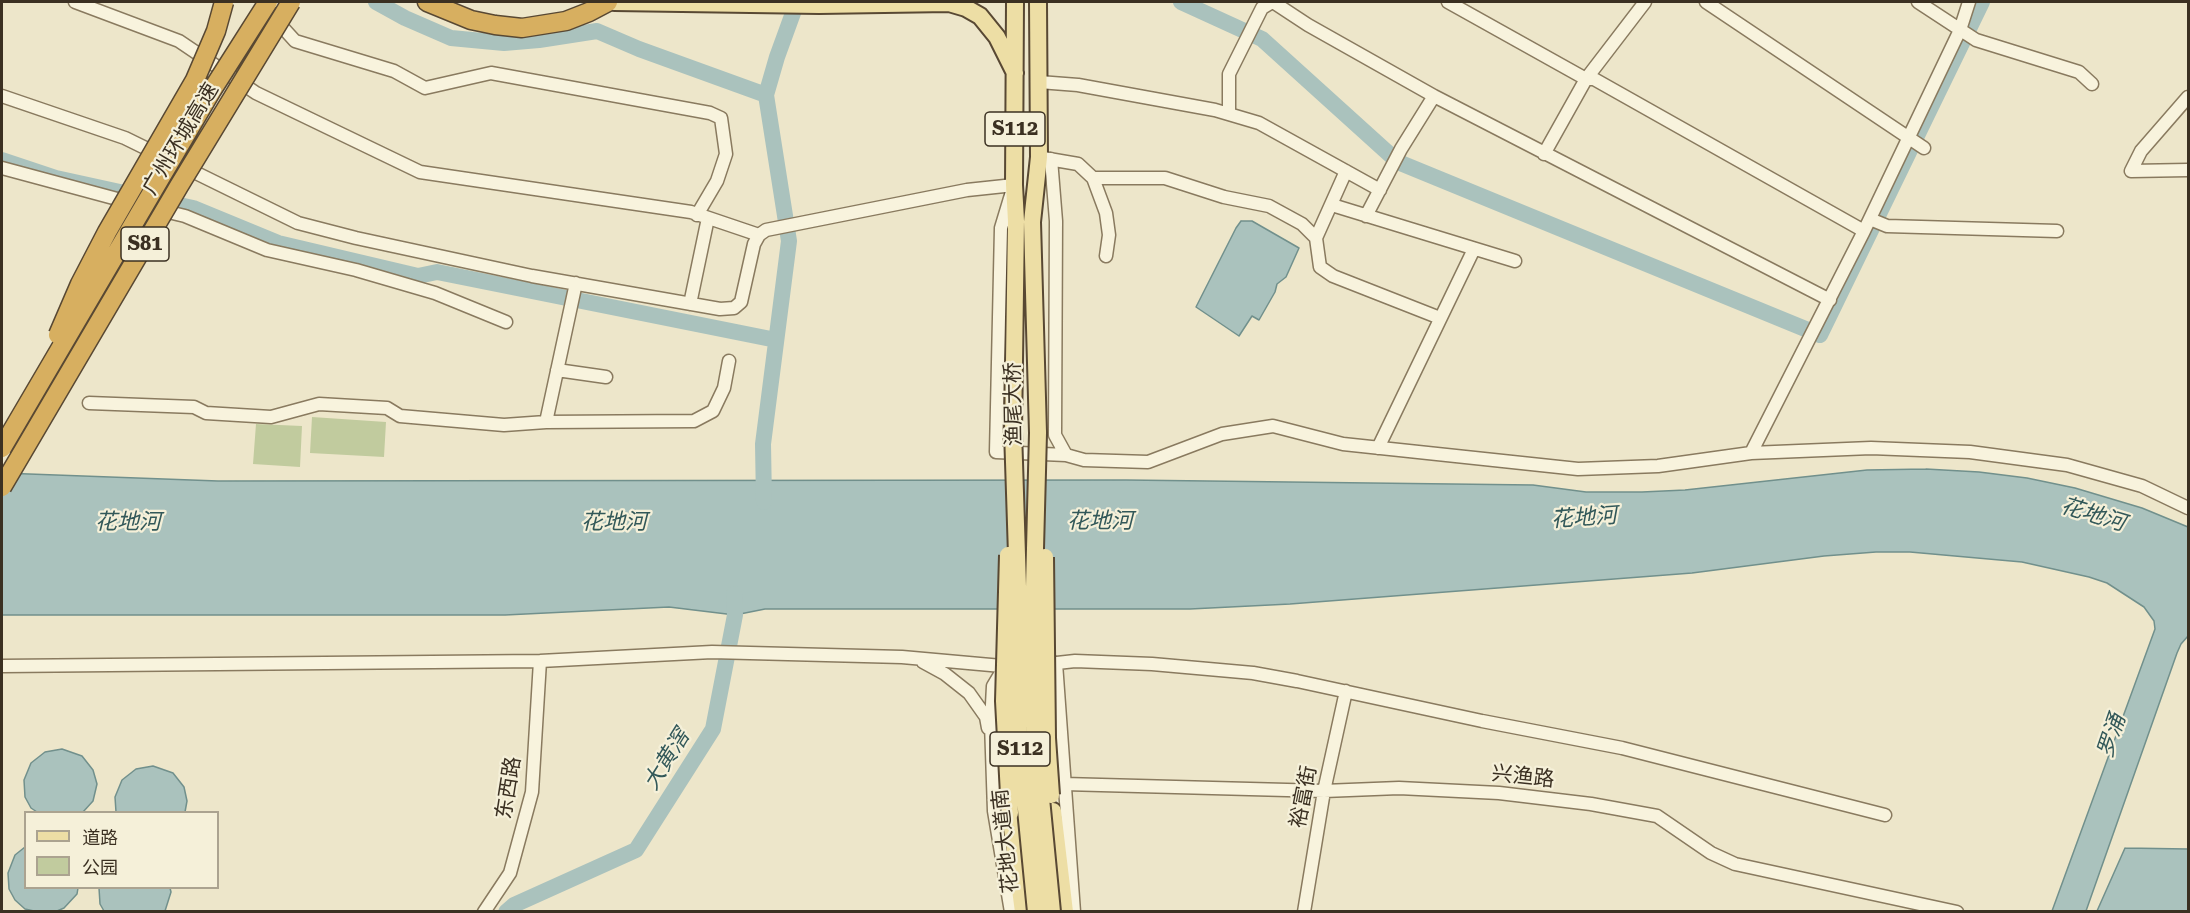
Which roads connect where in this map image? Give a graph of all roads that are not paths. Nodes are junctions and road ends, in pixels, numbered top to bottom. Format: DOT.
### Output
graph roads {
  1 [pos="75,2"];
  2 [pos="224,2"];
  3 [pos="261,2"];
  4 [pos="268,2"];
  5 [pos="292,2"];
  6 [pos="428,2"];
  7 [pos="608,2"];
  8 [pos="614,2"];
  9 [pos="1015,2"];
  10 [pos="1023,2"];
  11 [pos="1038,2"];
  12 [pos="1273,2"];
  13 [pos="1448,2"];
  14 [pos="1645,2"];
  15 [pos="1706,2"];
  16 [pos="1918,2"];
  17 [pos="1969,2"];
  18 [pos="1960,30"];
  19 [pos="224,72"];
  20 [pos="1015,73"];
  21 [pos="1039,78"];
  22 [pos="1586,79"];
  23 [pos="2092,84"];
  24 [pos="2,96"];
  25 [pos="1434,96"];
  26 [pos="2188,97"];
  27 [pos="1229,114"];
  28 [pos="1908,139"];
  29 [pos="1924,148"];
  30 [pos="1544,154"];
  31 [pos="1045,158"];
  32 [pos="2,168"];
  33 [pos="2188,170"];
  34 [pos="1346,171"];
  35 [pos="1092,177"];
  36 [pos="1014,185"];
  37 [pos="1380,190"];
  38 [pos="1332,205"];
  39 [pos="702,216"];
  40 [pos="1366,216"];
  41 [pos="1870,219"];
  42 [pos="1024,221"];
  43 [pos="1864,231"];
  44 [pos="2057,231"];
  45 [pos="763,233"];
  46 [pos="1316,238"];
  47 [pos="1474,249"];
  48 [pos="1106,256"];
  49 [pos="1515,261"];
  50 [pos="573,293"];
  51 [pos="1830,300"];
  52 [pos="690,304"];
  53 [pos="1440,318"];
  54 [pos="506,322"];
  55 [pos="729,361"];
  56 [pos="557,370"];
  57 [pos="606,377"];
  58 [pos="89,402"];
  59 [pos="546,422"];
  60 [pos="14,427"];
  61 [pos="1013,431"];
  62 [pos="1038,433"];
  63 [pos="2,448"];
  64 [pos="1378,448"];
  65 [pos="1751,453"];
  66 [pos="1066,455"];
  67 [pos="2,487"];
  68 [pos="2188,507"];
  69 [pos="1026,586"];
  70 [pos="902,657"];
  71 [pos="540,661"];
  72 [pos="1056,663"];
  73 [pos="2,666"];
  74 [pos="1013,668"];
  75 [pos="1346,691"];
  76 [pos="992,741"];
  77 [pos="1064,784"];
  78 [pos="1324,790"];
  79 [pos="1885,815"];
  80 [pos="484,912"];
  81 [pos="1011,912"];
  82 [pos="1023,912"];
  83 [pos="1036,912"];
  84 [pos="1052,912"];
  85 [pos="1065,912"];
  86 [pos="1074,912"];
  87 [pos="1304,912"];
  88 [pos="1957,912"];
  1 -- 39 [label="street"];
  2 -- 60 [label="highway, bridge"];
  3 -- 19 [label="highway, bridge"];
  3 -- 39 [label="street"];
  4 -- 19 [label="highway, 广州环城高速 / S81, bridge"];
  5 -- 67 [label="highway, 广州环城高速 / S81, bridge"];
  6 -- 7 [label="highway"];
  8 -- 20 [label="main road"];
  9 -- 20 [label="main road"];
  10 -- 21 [label="main road"];
  11 -- 21 [label="main road, S112"];
  12 -- 25 [label="street"];
  12 -- 27 [label="street"];
  13 -- 22 [label="street"];
  14 -- 22 [label="street"];
  15 -- 28 [label="street"];
  16 -- 18 [label="street"];
  17 -- 18 [label="street"];
  18 -- 23 [label="street"];
  18 -- 28 [label="street"];
  19 -- 60 [label="highway, 广州环城高速 / S81, bridge"];
  20 -- 21 [label="main road"];
  20 -- 36 [label="main road, S112"];
  21 -- 27 [label="street"];
  21 -- 31 [label="main road, S112"];
  22 -- 30 [label="street"];
  22 -- 43 [label="street"];
  24 -- 50 [label="street"];
  25 -- 30 [label="street"];
  25 -- 37 [label="street"];
  26 -- 33 [label="street"];
  27 -- 34 [label="street"];
  28 -- 29 [label="street"];
  28 -- 41 [label="street"];
  30 -- 51 [label="street"];
  31 -- 35 [label="street"];
  31 -- 42 [label="main road, S112"];
  31 -- 66 [label="street"];
  32 -- 54 [label="street"];
  34 -- 37 [label="street"];
  34 -- 38 [label="street"];
  35 -- 46 [label="street"];
  35 -- 48 [label="street"];
  36 -- 42 [label="main road, S112"];
  36 -- 45 [label="street"];
  36 -- 66 [label="street"];
  37 -- 40 [label="street"];
  38 -- 40 [label="street"];
  38 -- 46 [label="street"];
  39 -- 45 [label="street"];
  39 -- 52 [label="street"];
  40 -- 47 [label="street"];
  41 -- 43 [label="street"];
  41 -- 44 [label="street"];
  42 -- 61 [label="main road, S112"];
  42 -- 62 [label="main road, 渔尾大桥 / S112"];
  43 -- 51 [label="street"];
  45 -- 52 [label="street"];
  46 -- 53 [label="street"];
  47 -- 49 [label="street"];
  47 -- 53 [label="street"];
  50 -- 52 [label="street"];
  50 -- 56 [label="street"];
  51 -- 65 [label="street"];
  53 -- 64 [label="street"];
  55 -- 59 [label="street"];
  56 -- 57 [label="street"];
  56 -- 59 [label="street"];
  58 -- 59 [label="street"];
  60 -- 63 [label="highway, 广州环城高速 / S81, bridge"];
  61 -- 69 [label="main road, S112, bridge"];
  61 -- 82 [label="main road, bridge"];
  62 -- 69 [label="main road, 渔尾大桥 / S112, bridge"];
  62 -- 85 [label="main road, bridge"];
  64 -- 65 [label="street"];
  64 -- 66 [label="street"];
  65 -- 68 [label="street"];
  69 -- 83 [label="main road, 花地大道南 / S112, bridge"];
  69 -- 84 [label="main road, 花地大道南 / S112, bridge"];
  70 -- 71 [label="street"];
  70 -- 74 [label="street"];
  70 -- 76 [label="street"];
  71 -- 73 [label="street"];
  71 -- 80 [label="street, 东西路"];
  72 -- 74 [label="street"];
  72 -- 75 [label="street"];
  72 -- 77 [label="street"];
  74 -- 76 [label="street, 花地大道南"];
  75 -- 78 [label="street, 裕富街"];
  75 -- 79 [label="street"];
  76 -- 81 [label="street, 花地大道南"];
  77 -- 78 [label="street, 兴渔路"];
  77 -- 86 [label="street"];
  78 -- 87 [label="street, 裕富街"];
  78 -- 88 [label="street, 兴渔路"];
}
